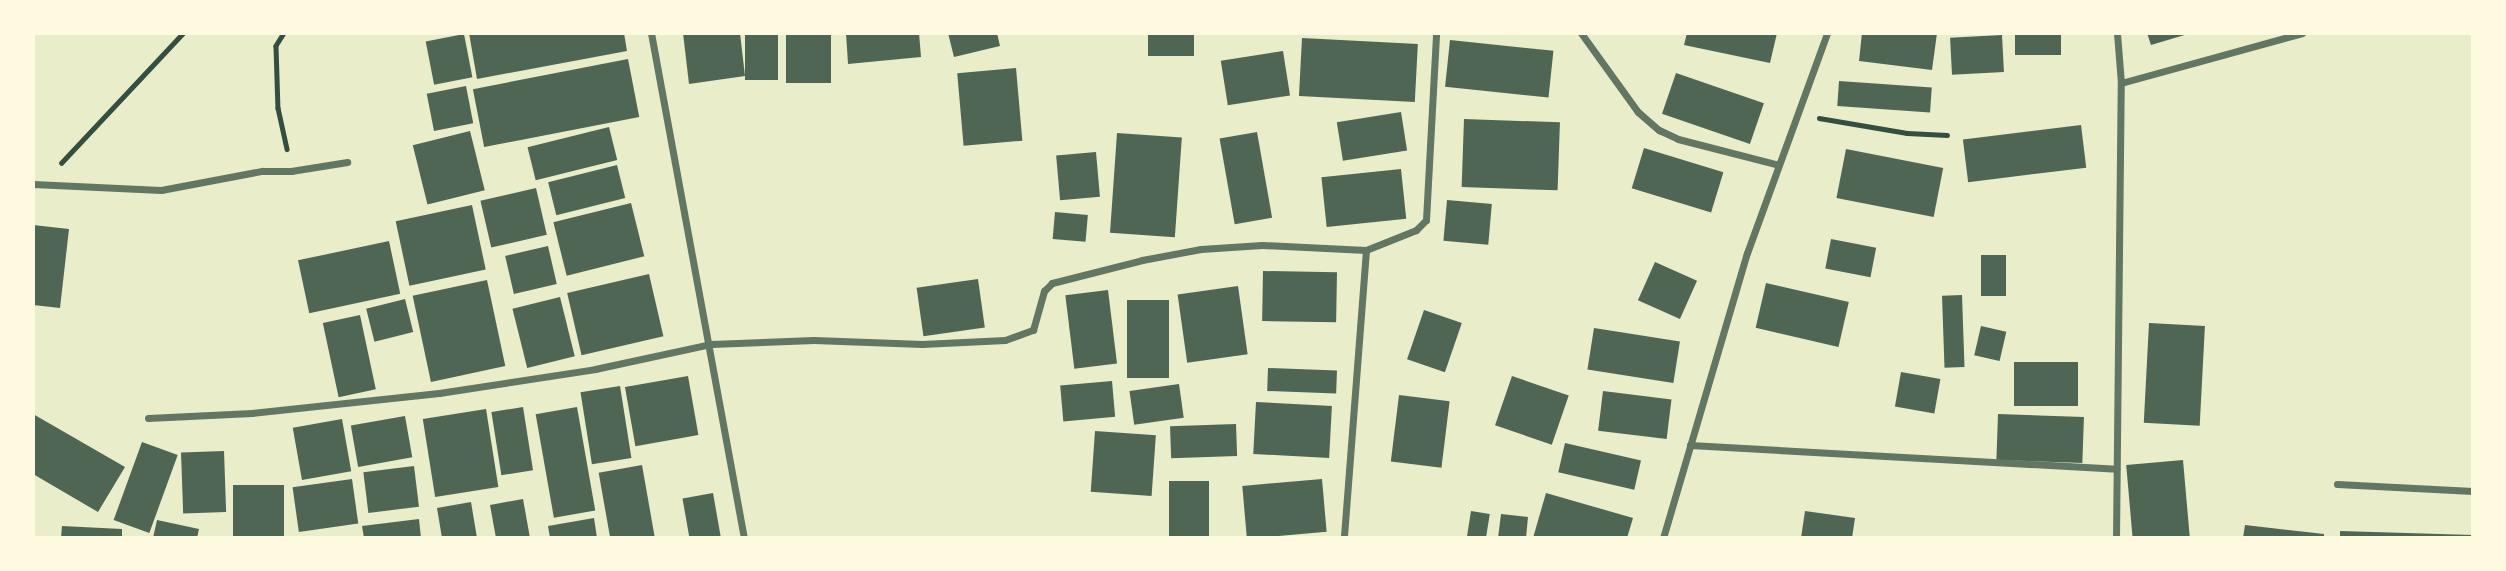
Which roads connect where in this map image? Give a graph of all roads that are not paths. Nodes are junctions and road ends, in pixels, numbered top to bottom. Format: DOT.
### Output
graph roads {
  1 [pos="651,33"];
  2 [pos="1436,33"];
  3 [pos="1581,33"];
  4 [pos="1827,33"];
  5 [pos="2117,33"];
  6 [pos="2302,33"];
  7 [pos="2121,83"];
  8 [pos="347,162"];
  9 [pos="1779,165"];
  10 [pos="33,184"];
  11 [pos="1366,250"];
  12 [pos="711,344"];
  13 [pos="148,418"];
  14 [pos="1690,445"];
  15 [pos="2116,469"];
  16 [pos="2337,484"];
  17 [pos="2473,491"];
  18 [pos="744,538"];
  19 [pos="1344,538"];
  20 [pos="1663,538"];
  21 [pos="2116,538"];
  1 -- 12 [label="street"];
  2 -- 11 [label="street"];
  3 -- 9 [label="street"];
  4 -- 9 [label="street"];
  5 -- 7 [label="street"];
  6 -- 7 [label="street"];
  7 -- 15 [label="street"];
  8 -- 10 [label="street"];
  9 -- 14 [label="street"];
  11 -- 12 [label="street"];
  11 -- 19 [label="street"];
  12 -- 13 [label="street"];
  12 -- 18 [label="street"];
  14 -- 15 [label="street"];
  14 -- 20 [label="street"];
  15 -- 21 [label="street"];
  16 -- 17 [label="street"];
}
